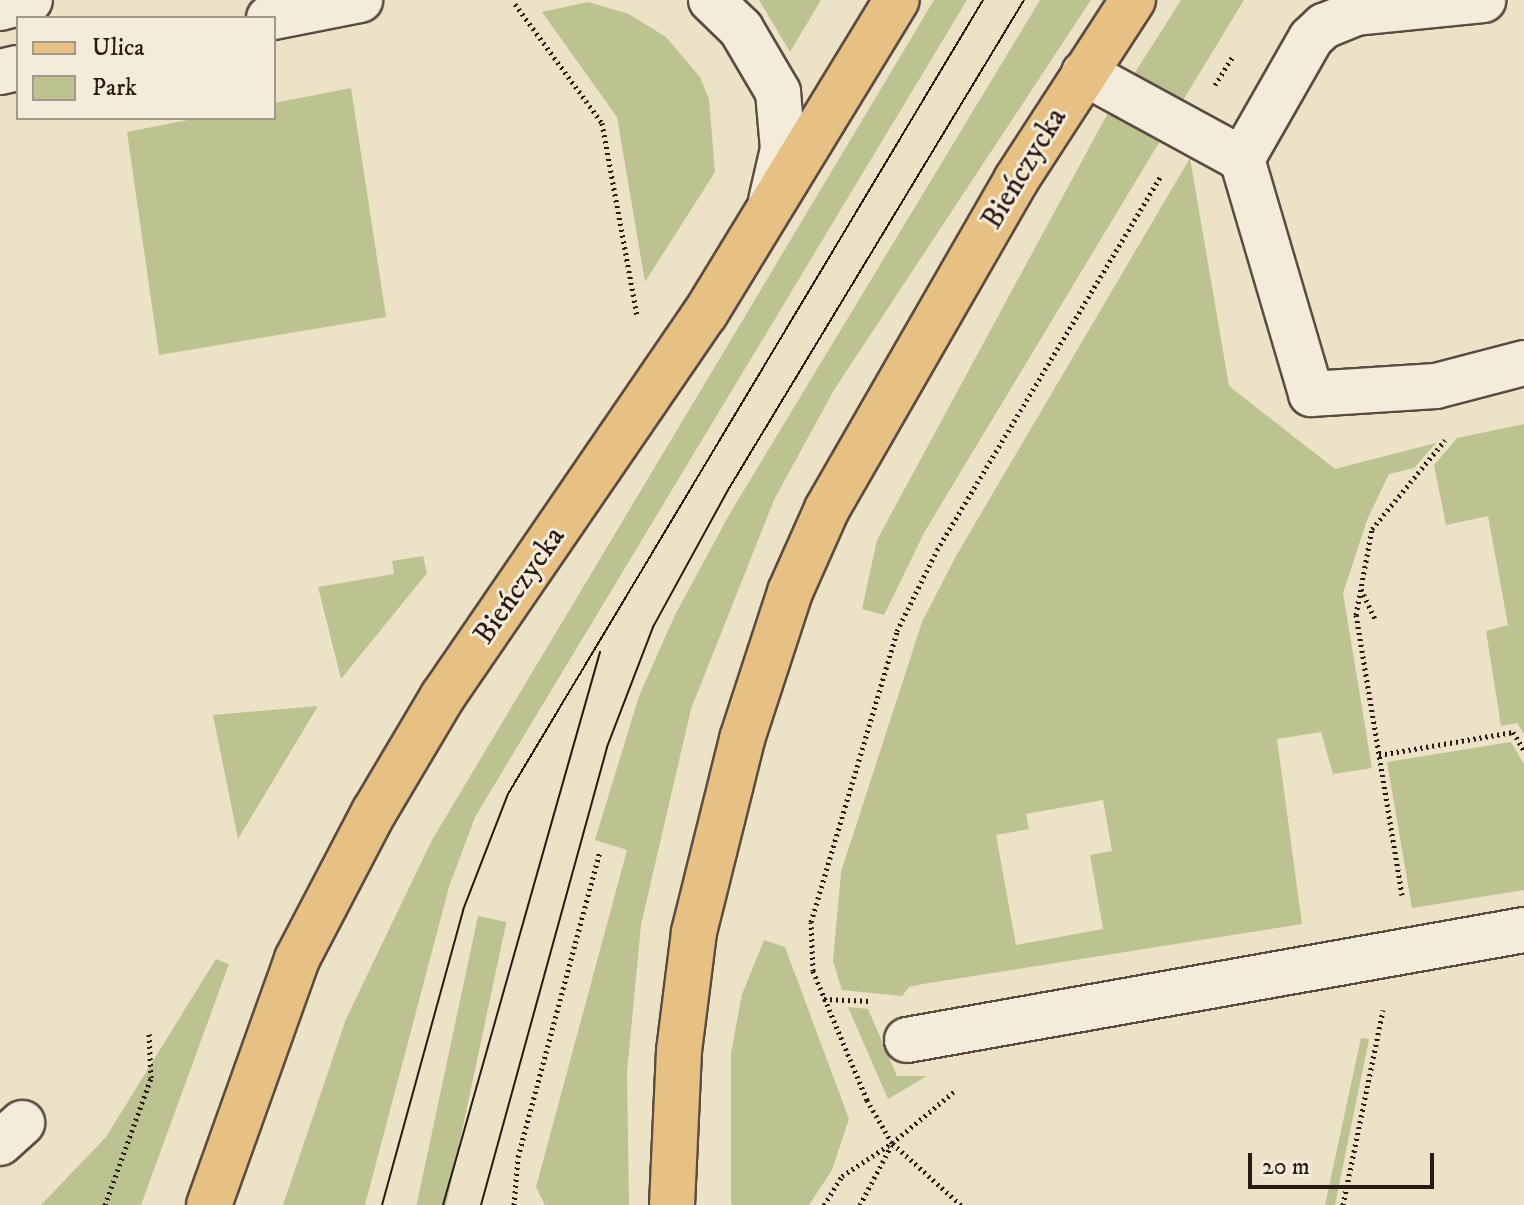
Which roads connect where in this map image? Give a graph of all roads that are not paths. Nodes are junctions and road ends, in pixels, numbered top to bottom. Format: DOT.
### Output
graph roads {
  1 [pos="30,0"];
  2 [pos="360,0"];
  3 [pos="711,0"];
  4 [pos="897,0"];
  5 [pos="1133,0"];
  6 [pos="1483,0"];
  7 [pos="0,8"];
  8 [pos="276,17"];
  9 [pos="1084,73"];
  10 [pos="1242,159"];
  11 [pos="766,218"];
  12 [pos="1524,363"];
  13 [pos="1524,930"];
  14 [pos="907,1040"];
  15 [pos="674,1124"];
  16 [pos="209,1205"];
  17 [pos="672,1205"];
  18 [pos="695,1205"];
  1 -- 7 [label="street"];
  2 -- 8 [label="street"];
  3 -- 11 [label="street"];
  4 -- 11 [label="main road, Bieńczycka"];
  5 -- 9 [label="main road, Bieńczycka"];
  6 -- 10 [label="street"];
  9 -- 10 [label="street"];
  9 -- 15 [label="main road, Bieńczycka"];
  10 -- 12 [label="street"];
  11 -- 16 [label="main road, Bieńczycka"];
  13 -- 14 [label="street"];
  15 -- 17 [label="main road, Bieńczycka"];
  15 -- 18 [label="main road"];
}
